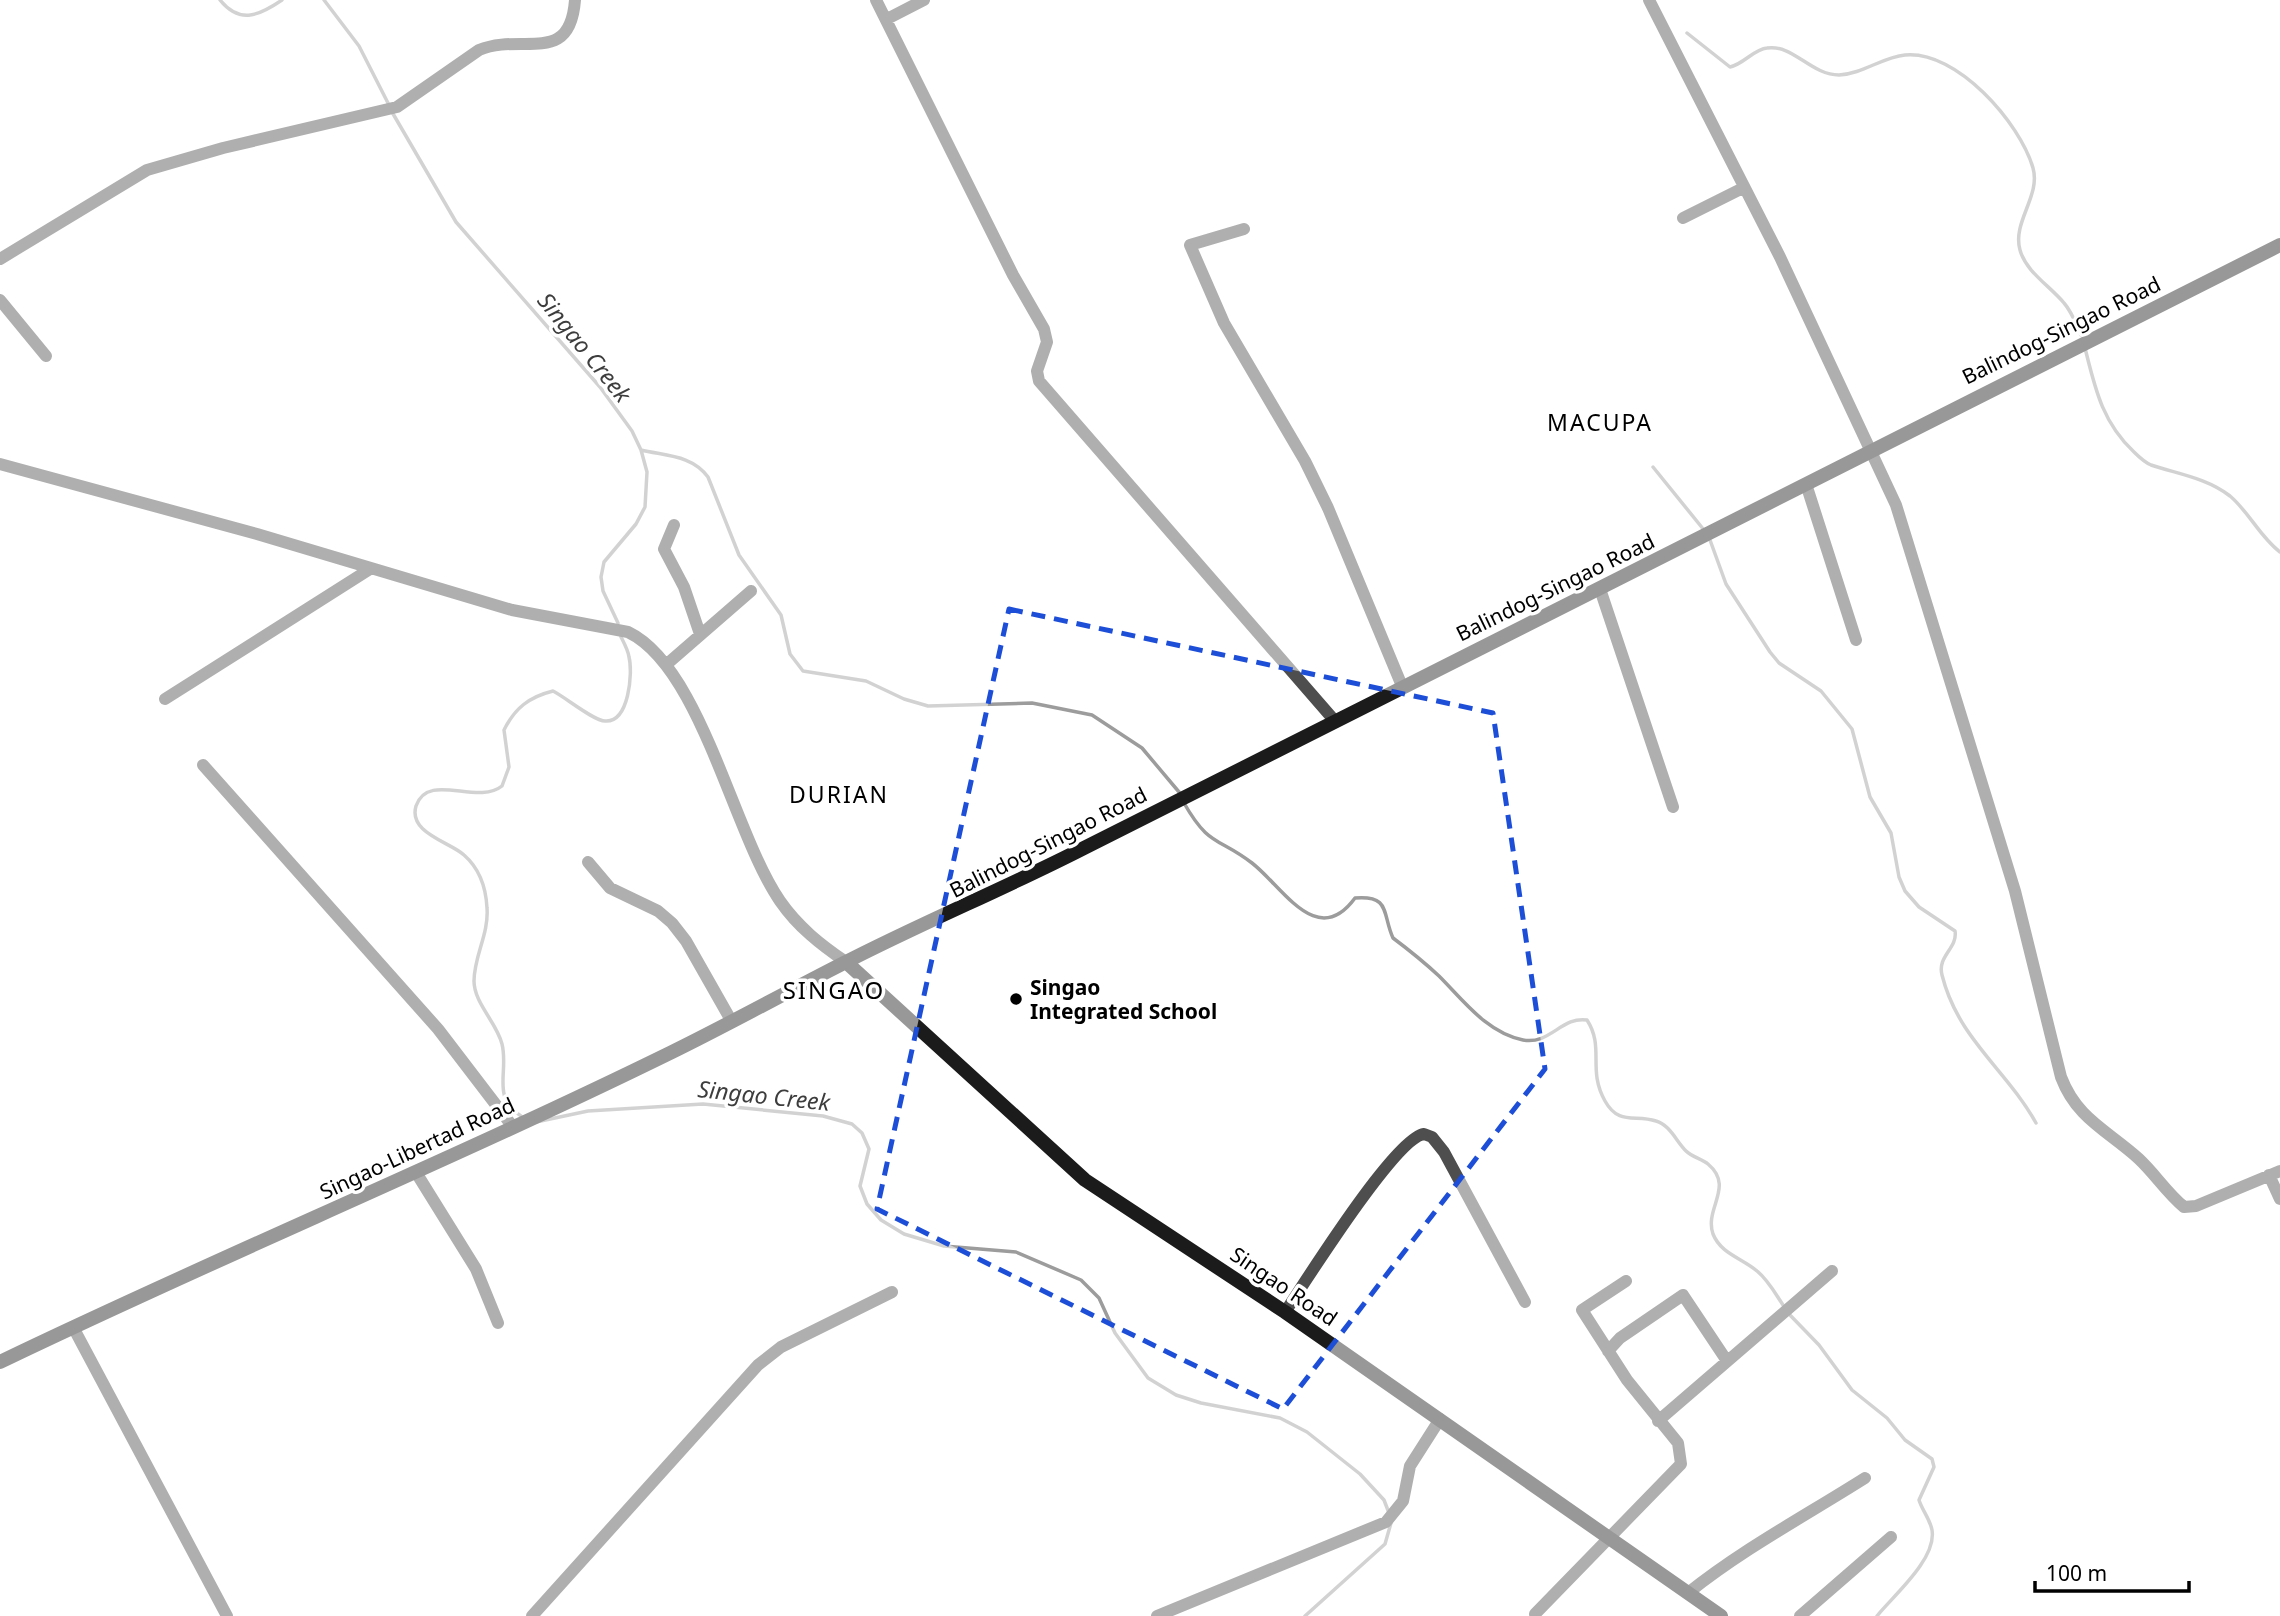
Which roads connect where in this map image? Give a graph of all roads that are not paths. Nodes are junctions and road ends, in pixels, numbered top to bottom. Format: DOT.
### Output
graph roads {
  1 [pos="575,0"];
  2 [pos="876,0"];
  3 [pos="924,0"];
  4 [pos="1649,0"];
  5 [pos="887,19"];
  6 [pos="1744,188"];
  7 [pos="1683,218"];
  8 [pos="1244,229"];
  9 [pos="2280,245"];
  10 [pos="0,259"];
  11 [pos="0,300"];
  12 [pos="46,356"];
  13 [pos="1872,450"];
  14 [pos="0,464"];
  15 [pos="1806,484"];
  16 [pos="674,525"];
  17 [pos="370,569"];
  18 [pos="1600,589"];
  19 [pos="751,591"];
  20 [pos="700,634"];
  21 [pos="1856,639"];
  22 [pos="667,664"];
  23 [pos="1402,686"];
  24 [pos="165,699"];
  25 [pos="1335,720"];
  26 [pos="203,765"];
  27 [pos="1673,807"];
  28 [pos="588,862"];
  29 [pos="846,962"];
  30 [pos="732,1022"];
  31 [pos="513,1127"];
  32 [pos="2274,1173"];
  33 [pos="416,1174"];
  34 [pos="2280,1199"];
  35 [pos="1832,1271"];
  36 [pos="1626,1281"];
  37 [pos="892,1292"];
  38 [pos="1525,1301"];
  39 [pos="1285,1312"];
  40 [pos="498,1323"];
  41 [pos="73,1327"];
  42 [pos="1608,1351"];
  43 [pos="1727,1361"];
  44 [pos="0,1362"];
  45 [pos="1440,1419"];
  46 [pos="1658,1421"];
  47 [pos="1865,1478"];
  48 [pos="1608,1536"];
  49 [pos="1891,1537"];
  50 [pos="1688,1593"];
  51 [pos="1535,1614"];
  52 [pos="1165,1615"];
  53 [pos="227,1616"];
  54 [pos="532,1616"];
  55 [pos="1721,1616"];
  56 [pos="1801,1616"];
  1 -- 10 [label="street"];
  2 -- 5 [label="street"];
  3 -- 5 [label="street"];
  4 -- 6 [label="street"];
  5 -- 25 [label="street"];
  6 -- 7 [label="street"];
  6 -- 13 [label="street"];
  8 -- 23 [label="street"];
  9 -- 13 [label="street, Balindog-Singao Road"];
  11 -- 12 [label="street"];
  13 -- 15 [label="street, Balindog-Singao Road"];
  13 -- 32 [label="street"];
  14 -- 17 [label="street"];
  15 -- 18 [label="street, Balindog-Singao Road"];
  15 -- 21 [label="street"];
  16 -- 20 [label="street"];
  17 -- 22 [label="street"];
  17 -- 24 [label="street"];
  18 -- 23 [label="street, Balindog-Singao Road"];
  18 -- 27 [label="street"];
  19 -- 20 [label="street"];
  20 -- 22 [label="street"];
  22 -- 29 [label="street"];
  23 -- 25 [label="street, Balindog-Singao Road"];
  25 -- 29 [label="street, Balindog-Singao Road"];
  26 -- 31 [label="street"];
  28 -- 30 [label="street"];
  29 -- 30 [label="street, Singao-Libertad Road"];
  29 -- 39 [label="street, Singao Road"];
  30 -- 31 [label="street, Singao-Libertad Road"];
  31 -- 33 [label="street, Singao-Libertad Road"];
  32 -- 34 [label="street"];
  33 -- 40 [label="street"];
  33 -- 41 [label="street, Singao-Libertad Road"];
  35 -- 43 [label="street"];
  36 -- 42 [label="street"];
  37 -- 54 [label="street"];
  38 -- 39 [label="street"];
  39 -- 45 [label="street, Singao Road"];
  41 -- 44 [label="street, Singao-Libertad Road"];
  41 -- 53 [label="street"];
  42 -- 43 [label="street"];
  42 -- 46 [label="street"];
  43 -- 46 [label="street"];
  45 -- 48 [label="street, Singao Road"];
  45 -- 52 [label="street"];
  46 -- 48 [label="street"];
  47 -- 50 [label="street"];
  48 -- 50 [label="street, Singao Road"];
  48 -- 51 [label="street"];
  49 -- 56 [label="street"];
  50 -- 55 [label="street, Singao Road"];
}
